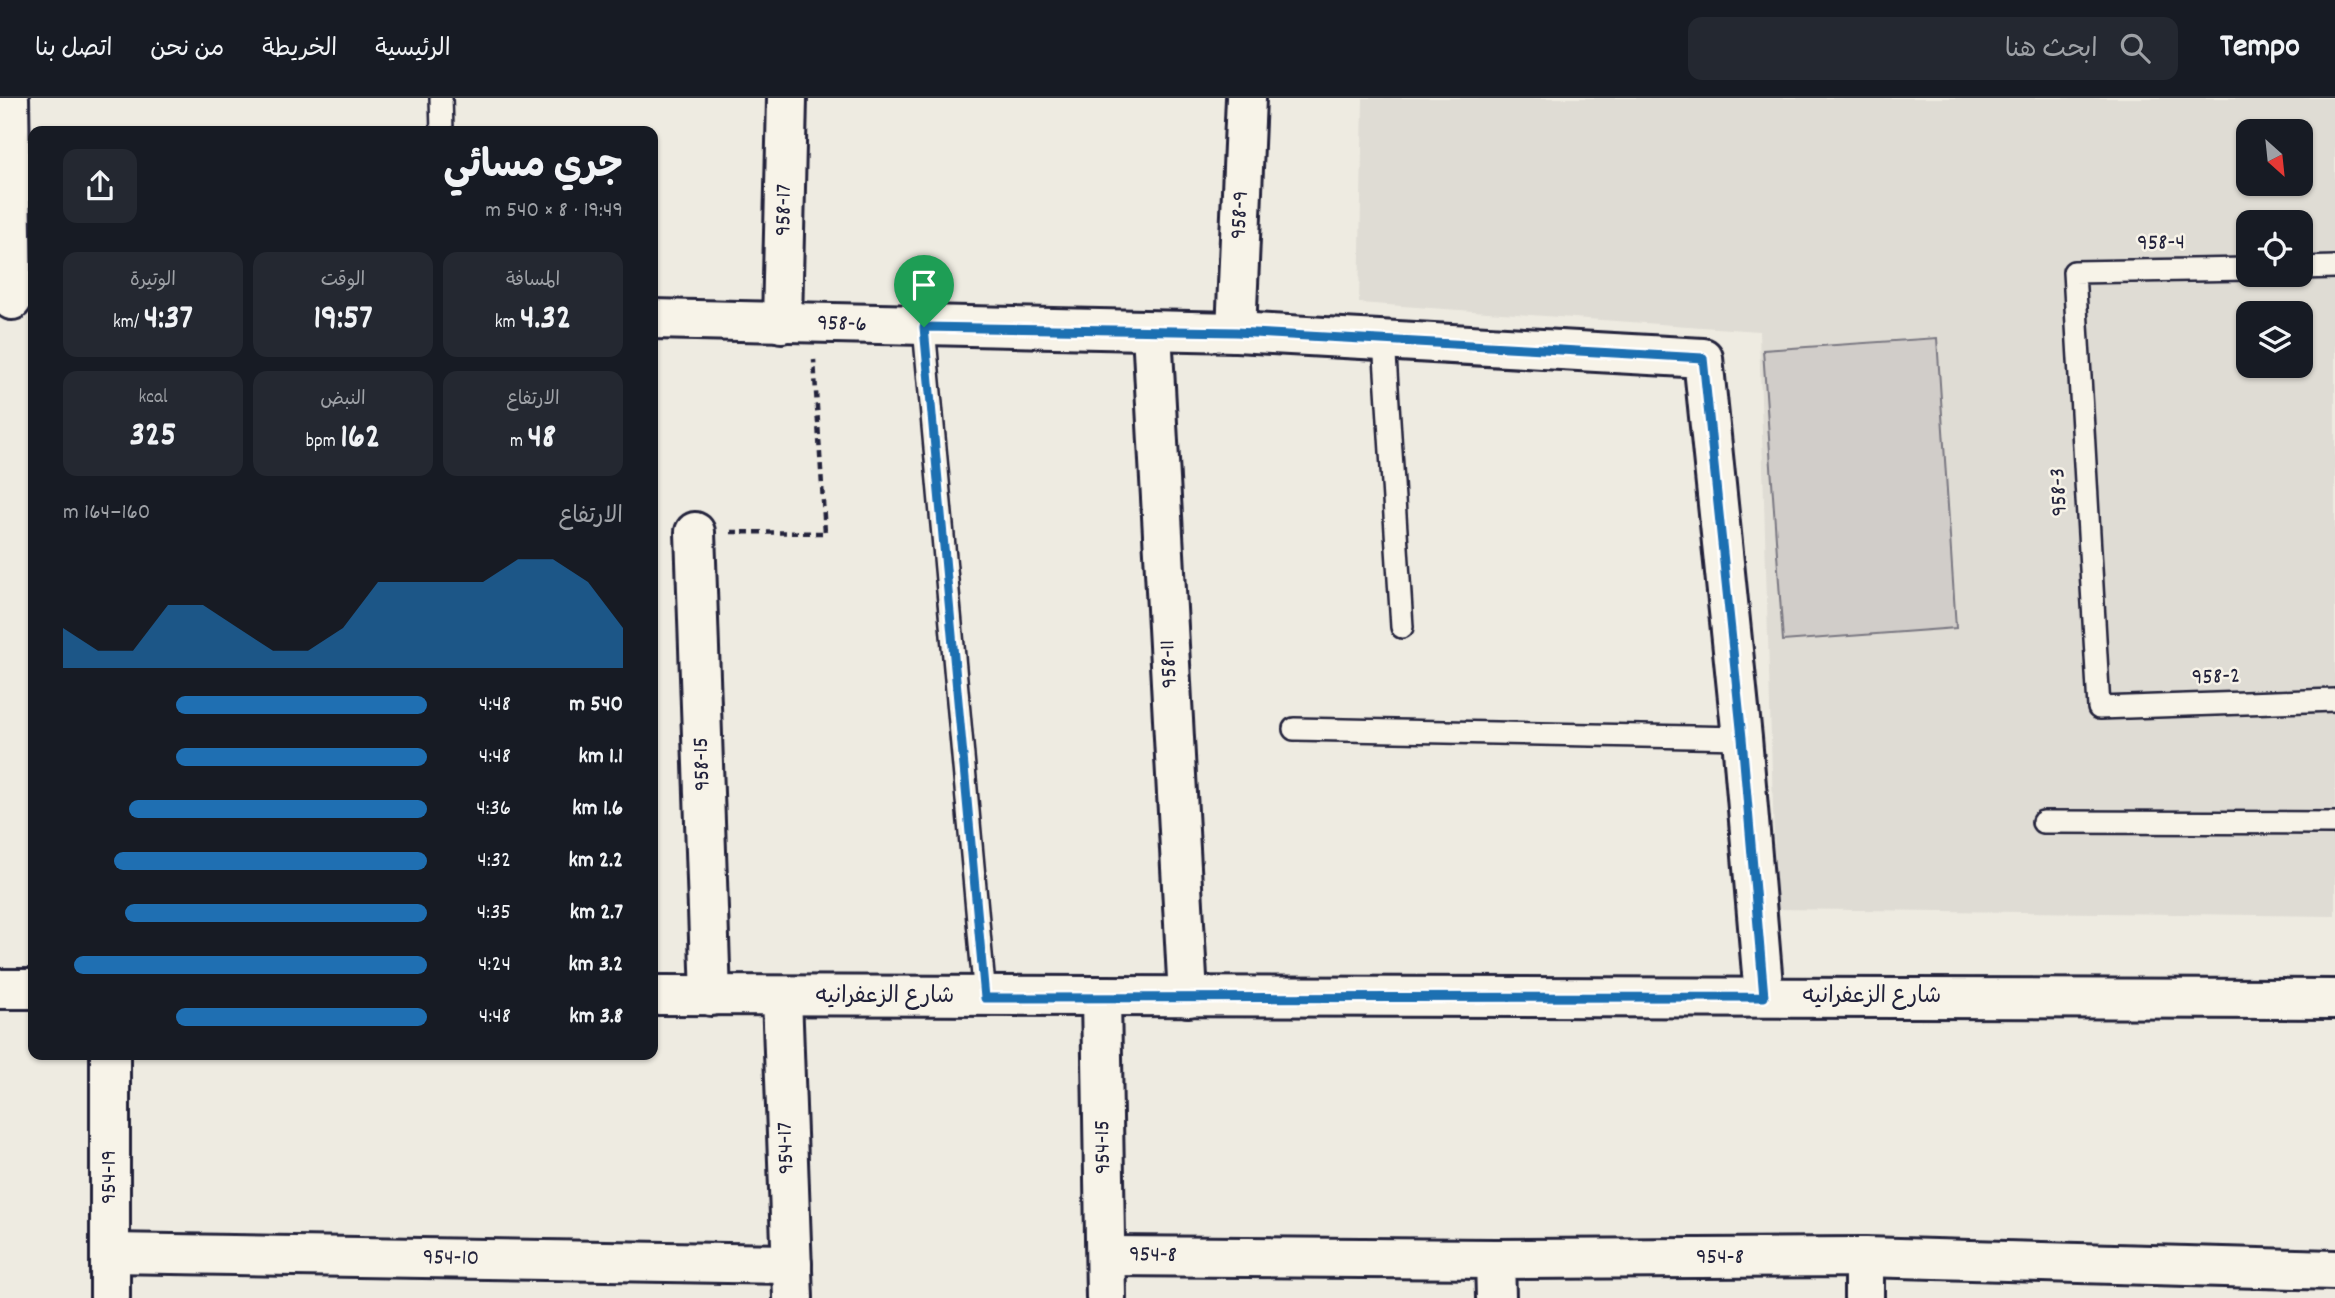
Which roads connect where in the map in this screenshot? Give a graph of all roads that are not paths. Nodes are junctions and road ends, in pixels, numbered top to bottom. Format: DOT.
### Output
graph roads {
  1 [pos="9,98"];
  2 [pos="441,98"];
  3 [pos="787,98"];
  4 [pos="1246,98"];
  5 [pos="442,126"];
  6 [pos="2335,267"];
  7 [pos="2313,268"];
  8 [pos="2236,269"];
  9 [pos="2074,272"];
  10 [pos="15,300"];
  11 [pos="658,319"];
  12 [pos="797,323"];
  13 [pos="924,327"];
  14 [pos="1152,331"];
  15 [pos="1236,332"];
  16 [pos="1384,340"];
  17 [pos="695,532"];
  18 [pos="1402,627"];
  19 [pos="2335,701"];
  20 [pos="2099,708"];
  21 [pos="1294,729"];
  22 [pos="1742,738"];
  23 [pos="2043,822"];
  24 [pos="2335,823"];
  25 [pos="0,989"];
  26 [pos="28,989"];
  27 [pos="658,995"];
  28 [pos="711,996"];
  29 [pos="1101,996"];
  30 [pos="782,997"];
  31 [pos="1188,997"];
  32 [pos="1764,997"];
  33 [pos="985,998"];
  34 [pos="2335,999"];
  35 [pos="110,1060"];
  36 [pos="110,1253"];
  37 [pos="1105,1256"];
  38 [pos="1864,1257"];
  39 [pos="1495,1259"];
  40 [pos="2335,1270"];
  41 [pos="792,1281"];
  42 [pos="2228,1283"];
  43 [pos="110,1298"];
  44 [pos="1106,1298"];
  45 [pos="1496,1298"];
  46 [pos="1864,1298"];
  1 -- 10 [label="street"];
  2 -- 5 [label="lane"];
  3 -- 12 [label="street, 958-17"];
  4 -- 15 [label="street, 958-9"];
  6 -- 7 [label="lane"];
  8 -- 9 [label="lane, 958-4"];
  9 -- 20 [label="lane, 958-3"];
  11 -- 12 [label="street, 958-6"];
  12 -- 13 [label="street, 958-6"];
  13 -- 14 [label="street, 958-6"];
  13 -- 33 [label="lane"];
  14 -- 15 [label="street, 958-6"];
  14 -- 31 [label="street, 958-11"];
  15 -- 16 [label="street, 958-6"];
  16 -- 18 [label="lane"];
  16 -- 22 [label="street, 958-6"];
  17 -- 28 [label="street, 958-15"];
  19 -- 20 [label="lane, 958-2"];
  21 -- 22 [label="lane"];
  22 -- 32 [label="street"];
  23 -- 24 [label="lane"];
  25 -- 26 [label="street"];
  27 -- 28 [label="street, شارع الزعفرانيه"];
  28 -- 30 [label="street, شارع الزعفرانيه"];
  29 -- 31 [label="street, شارع الزعفرانيه"];
  29 -- 33 [label="street, شارع الزعفرانيه"];
  29 -- 37 [label="street, 954-15"];
  30 -- 33 [label="street, شارع الزعفرانيه"];
  30 -- 41 [label="street, 954-17"];
  31 -- 32 [label="street, شارع الزعفرانيه"];
  32 -- 34 [label="street, شارع الزعفرانيه"];
  35 -- 36 [label="street, 954-19"];
  36 -- 41 [label="street, 954-10"];
  36 -- 43 [label="street, 954-19"];
  37 -- 39 [label="street, 954-8"];
  37 -- 44 [label="street, 954-15"];
  38 -- 39 [label="street, 954-8"];
  38 -- 42 [label="street, 954-8"];
  38 -- 46 [label="street"];
  39 -- 45 [label="street"];
  40 -- 42 [label="street, 954-8"];
}
